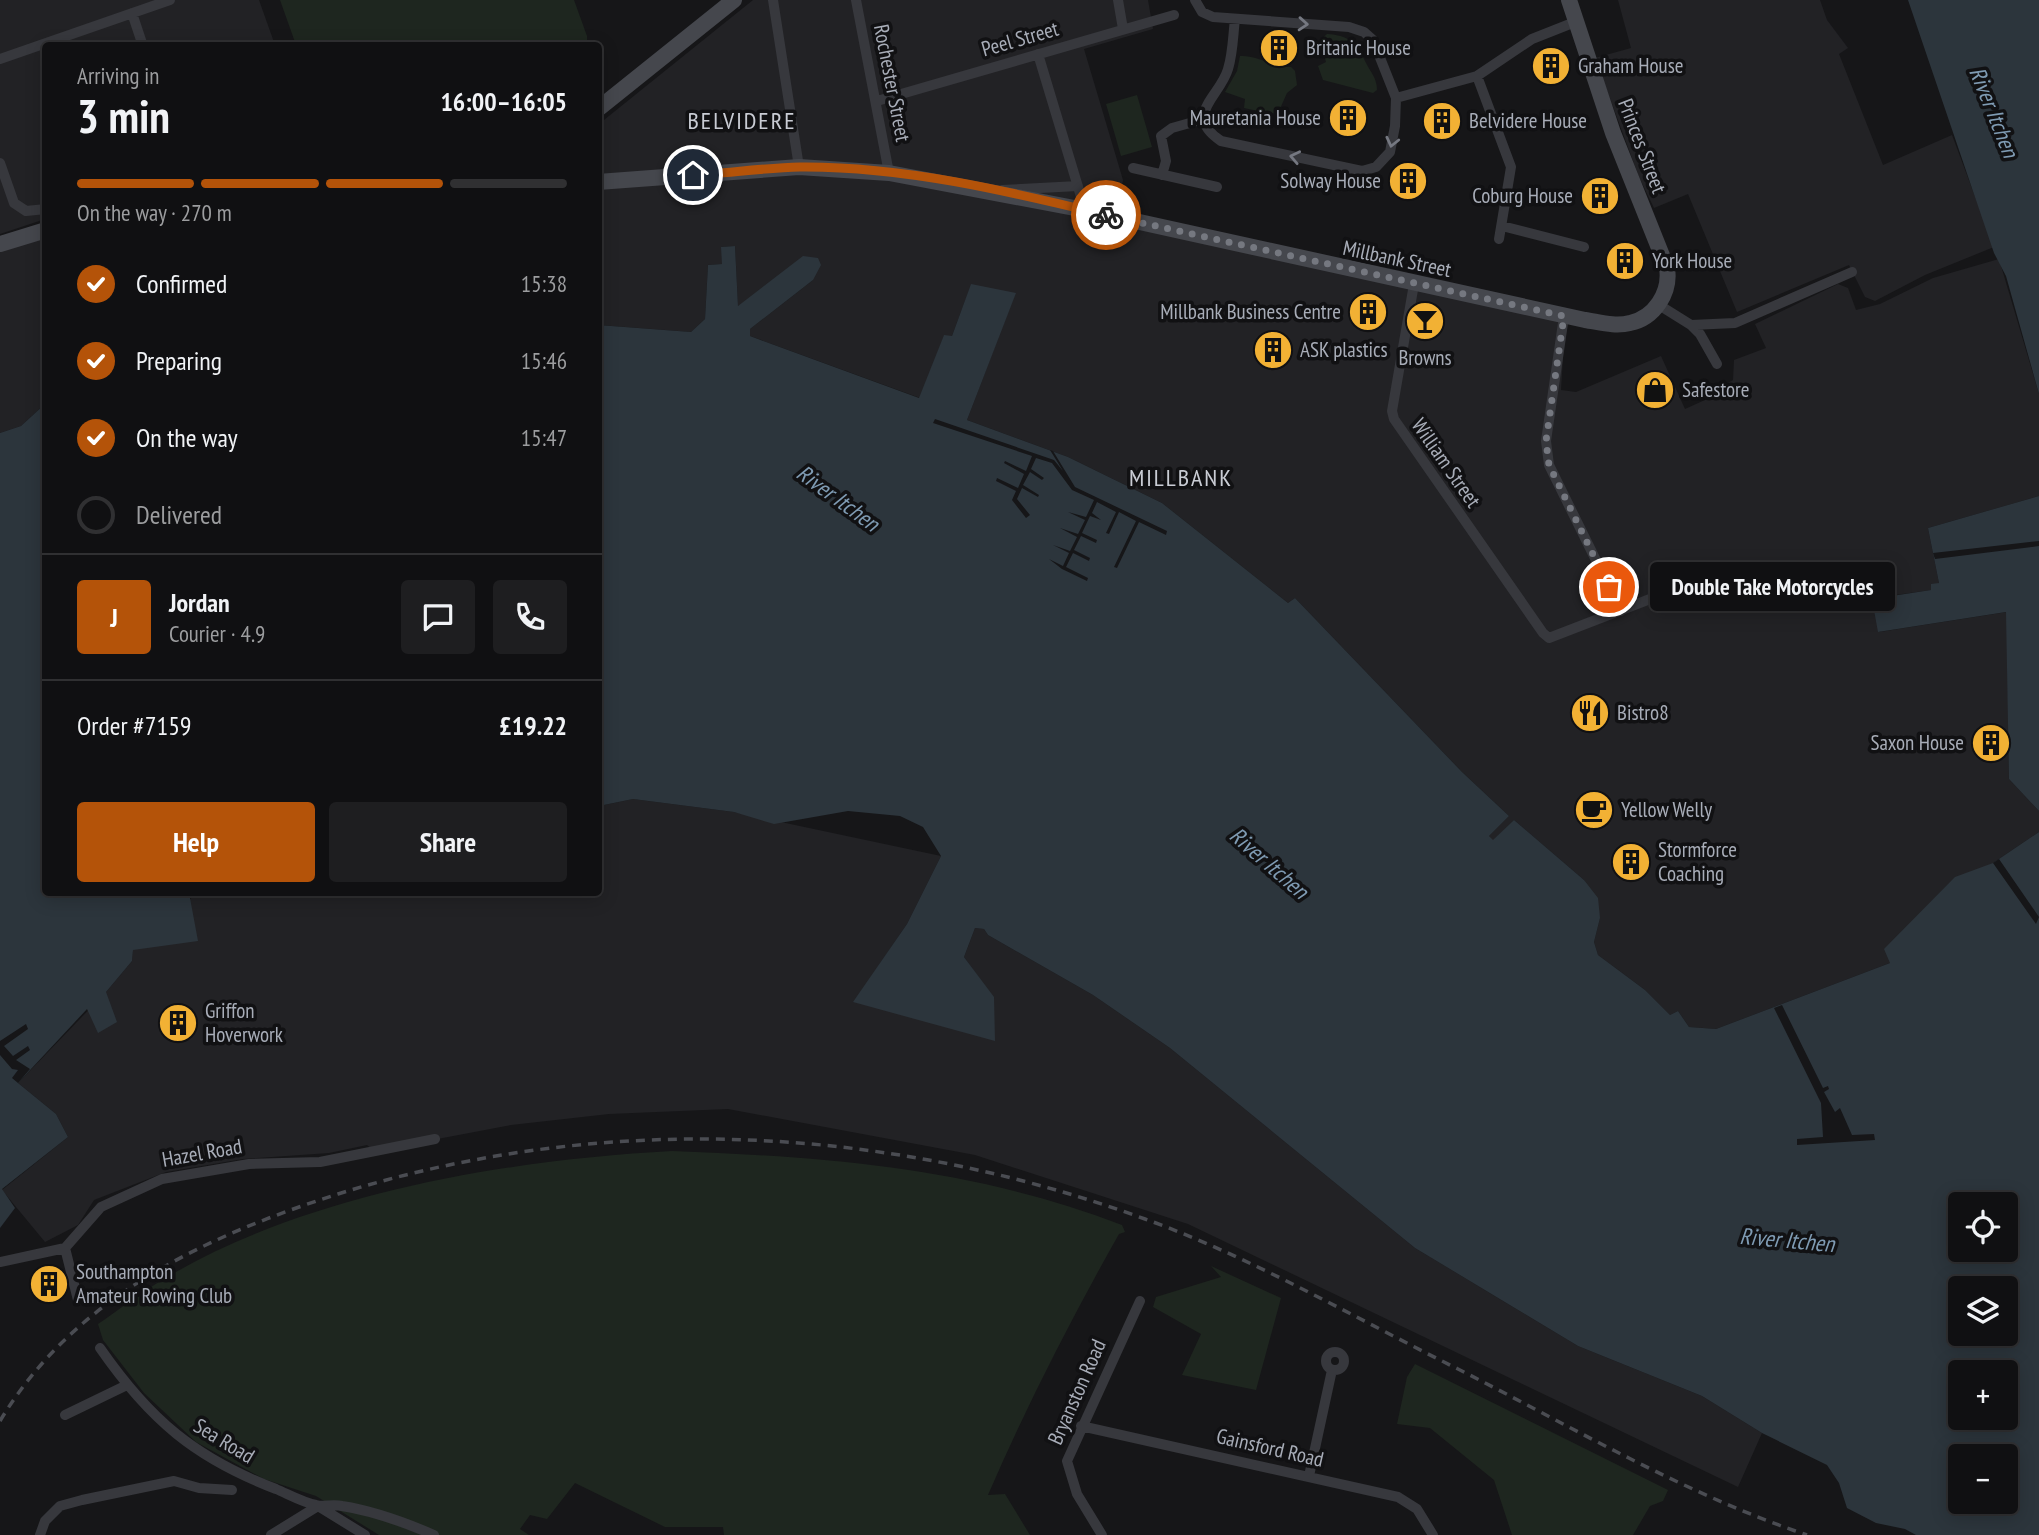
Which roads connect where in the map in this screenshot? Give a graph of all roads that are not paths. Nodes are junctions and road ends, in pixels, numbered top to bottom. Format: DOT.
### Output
graph roads {
  1 [pos="170,0"];
  2 [pos="734,0"];
  3 [pos="773,0"];
  4 [pos="856,0"];
  5 [pos="1118,0"];
  6 [pos="1195,0"];
  7 [pos="1569,0"];
  8 [pos="132,13"];
  9 [pos="1174,15"];
  10 [pos="1235,19"];
  11 [pos="1575,22"];
  12 [pos="1123,29"];
  13 [pos="51,42"];
  14 [pos="142,42"];
  15 [pos="42,45"];
  16 [pos="1038,54"];
  17 [pos="0,60"];
  18 [pos="1477,76"];
  19 [pos="1396,98"];
  20 [pos="877,101"];
  21 [pos="602,106"];
  22 [pos="1204,119"];
  23 [pos="0,163"];
  24 [pos="799,167"];
  25 [pos="1133,168"];
  26 [pos="889,173"];
  27 [pos="1162,175"];
  28 [pos="602,182"];
  29 [pos="1078,186"];
  30 [pos="1217,187"];
  31 [pos="992,190"];
  32 [pos="42,209"];
  33 [pos="1085,210"];
  34 [pos="1502,226"];
  35 [pos="42,231"];
  36 [pos="1499,239"];
  37 [pos="0,244"];
  38 [pos="1584,247"];
  39 [pos="1852,272"];
  40 [pos="1414,284"];
  41 [pos="1659,304"];
  42 [pos="1564,316"];
  43 [pos="1691,325"];
  44 [pos="1717,364"];
  45 [pos="1707,577"];
  46 [pos="1621,611"];
  47 [pos="435,1139"];
  48 [pos="65,1248"];
  49 [pos="0,1262"];
  50 [pos="78,1300"];
  51 [pos="1140,1301"];
  52 [pos="100,1348"];
  53 [pos="1332,1370"];
  54 [pos="127,1385"];
  55 [pos="65,1415"];
  56 [pos="1081,1426"];
  57 [pos="1309,1476"];
  58 [pos="232,1490"];
  59 [pos="317,1506"];
  60 [pos="362,1509"];
  61 [pos="352,1527"];
  62 [pos="40,1535"];
  63 [pos="271,1535"];
  64 [pos="365,1535"];
  65 [pos="434,1535"];
  66 [pos="1102,1535"];
  67 [pos="1433,1535"];
  1 -- 8 [label="street"];
  2 -- 21 [label="street"];
  3 -- 24 [label="street"];
  4 -- 20 [label="street, Rochester Street"];
  5 -- 12 [label="street"];
  6 -- 10 [label="street"];
  7 -- 11 [label="street, Princes Street"];
  8 -- 13 [label="street"];
  8 -- 14 [label="street"];
  9 -- 12 [label="street, Peel Street"];
  10 -- 19 [label="street, one-way"];
  10 -- 22 [label="street"];
  11 -- 18 [label="street"];
  11 -- 41 [label="street, Princes Street"];
  12 -- 16 [label="street, Peel Street"];
  15 -- 17 [label="street"];
  16 -- 20 [label="street, Peel Street"];
  16 -- 29 [label="street"];
  18 -- 19 [label="street"];
  18 -- 34 [label="street"];
  19 -- 22 [label="street, one-way"];
  20 -- 26 [label="street, Rochester Street"];
  22 -- 27 [label="street"];
  23 -- 32 [label="street"];
  24 -- 26 [label="street, Millbank Street"];
  24 -- 28 [label="street, Millbank Street"];
  25 -- 27 [label="street"];
  26 -- 31 [label="street, Millbank Street"];
  27 -- 30 [label="street"];
  29 -- 31 [label="street"];
  29 -- 33 [label="street"];
  31 -- 33 [label="street, Millbank Street"];
  33 -- 40 [label="street, Millbank Street"];
  34 -- 36 [label="street"];
  34 -- 38 [label="street"];
  35 -- 37 [label="street"];
  39 -- 43 [label="street"];
  40 -- 42 [label="street, Millbank Street"];
  40 -- 46 [label="street, William Street"];
  41 -- 42 [label="street, Millbank Street"];
  41 -- 43 [label="street"];
  42 -- 46 [label="street"];
  43 -- 44 [label="street"];
  45 -- 46 [label="street"];
  47 -- 48 [label="street, Hazel Road"];
  48 -- 49 [label="street"];
  48 -- 50 [label="street"];
  51 -- 56 [label="street, Bryanston Road"];
  52 -- 54 [label="street, Sea Road"];
  53 -- 57 [label="street"];
  54 -- 55 [label="street"];
  54 -- 59 [label="street, Sea Road"];
  56 -- 57 [label="street, Gainsford Road"];
  56 -- 66 [label="street, Bryanston Road"];
  57 -- 67 [label="street, Gainsford Road"];
  58 -- 62 [label="street"];
  59 -- 60 [label="street, Sea Road"];
  59 -- 61 [label="street"];
  59 -- 63 [label="street"];
  60 -- 61 [label="street"];
  60 -- 65 [label="street, Sea Road"];
  61 -- 64 [label="street"];
}
